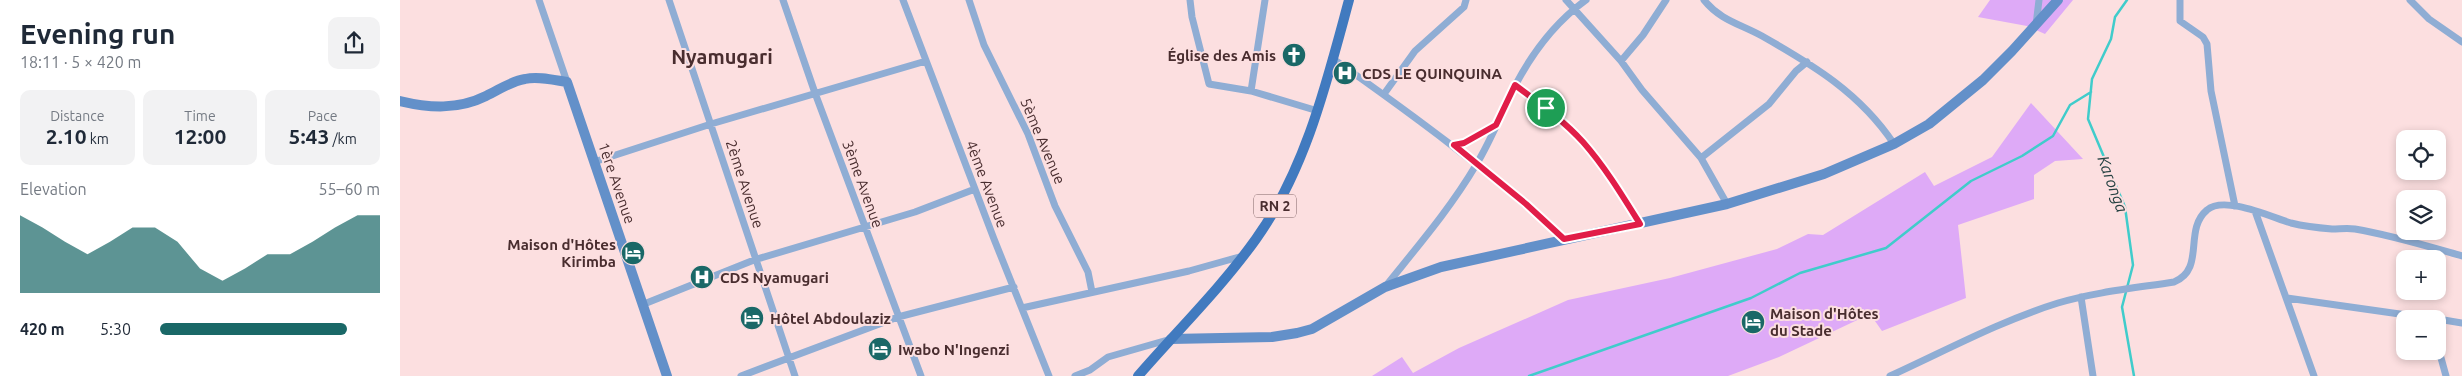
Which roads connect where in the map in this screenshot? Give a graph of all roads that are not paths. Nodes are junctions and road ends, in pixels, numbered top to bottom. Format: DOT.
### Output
graph roads {
  1 [pos="539,0"];
  2 [pos="670,0"];
  3 [pos="783,0"];
  4 [pos="903,0"];
  5 [pos="969,0"];
  6 [pos="1190,0"];
  7 [pos="1265,0"];
  8 [pos="1349,0"];
  9 [pos="1466,0"];
  10 [pos="1566,0"];
  11 [pos="1586,0"];
  12 [pos="1666,0"];
  13 [pos="1704,0"];
  14 [pos="2038,0"];
  15 [pos="2058,0"];
  16 [pos="2180,0"];
  17 [pos="2410,0"];
  18 [pos="1573,9"];
  19 [pos="2036,25"];
  20 [pos="2462,42"];
  21 [pos="1332,58"];
  22 [pos="926,61"];
  23 [pos="1621,61"];
  24 [pos="1807,62"];
  25 [pos="567,82"];
  26 [pos="1515,85"];
  27 [pos="1251,91"];
  28 [pos="815,93"];
  29 [pos="1384,94"];
  30 [pos="400,101"];
  31 [pos="1318,111"];
  32 [pos="711,124"];
  33 [pos="1496,125"];
  34 [pos="1894,144"];
  35 [pos="1454,145"];
  36 [pos="1701,158"];
  37 [pos="594,162"];
  38 [pos="1476,165"];
  39 [pos="975,189"];
  40 [pos="1727,204"];
  41 [pos="2234,206"];
  42 [pos="2255,211"];
  43 [pos="1640,224"];
  44 [pos="864,227"];
  45 [pos="1564,239"];
  46 [pos="1243,256"];
  47 [pos="2462,256"];
  48 [pos="754,260"];
  49 [pos="1014,287"];
  50 [pos="1385,287"];
  51 [pos="1092,292"];
  52 [pos="2081,297"];
  53 [pos="2287,298"];
  54 [pos="644,304"];
  55 [pos="1022,308"];
  56 [pos="2396,314"];
  57 [pos="898,318"];
  58 [pos="2446,321"];
  59 [pos="2462,323"];
  60 [pos="1171,339"];
  61 [pos="788,358"];
  62 [pos="2442,360"];
  63 [pos="667,376"];
  64 [pos="741,376"];
  65 [pos="795,376"];
  66 [pos="921,376"];
  67 [pos="1049,376"];
  68 [pos="1075,376"];
  69 [pos="1138,376"];
  70 [pos="1890,376"];
  71 [pos="2093,376"];
  72 [pos="2314,376"];
  73 [pos="2446,376"];
  1 -- 25 [label="street, 1ère Avenue"];
  2 -- 32 [label="street, 2ème Avenue"];
  3 -- 28 [label="street, 3ème Avenue"];
  4 -- 22 [label="street, 4ème Avenue"];
  5 -- 51 [label="street, 5ème Avenue"];
  6 -- 27 [label="street"];
  7 -- 27 [label="street"];
  8 -- 21 [label="main road, RN 2"];
  9 -- 29 [label="street"];
  10 -- 18 [label="street"];
  11 -- 18 [label="street"];
  12 -- 23 [label="street"];
  13 -- 24 [label="street"];
  14 -- 19 [label="street"];
  15 -- 19 [label="street"];
  16 -- 41 [label="street"];
  17 -- 20 [label="street"];
  18 -- 23 [label="street"];
  18 -- 26 [label="street"];
  19 -- 34 [label="street"];
  21 -- 29 [label="street"];
  21 -- 31 [label="main road, RN 2"];
  22 -- 28 [label="street"];
  22 -- 39 [label="street, 4ème Avenue"];
  23 -- 36 [label="street"];
  24 -- 34 [label="street"];
  24 -- 36 [label="street"];
  25 -- 30 [label="street"];
  25 -- 37 [label="street, 1ère Avenue"];
  26 -- 33 [label="street"];
  26 -- 43 [label="street"];
  27 -- 31 [label="street"];
  28 -- 32 [label="street"];
  28 -- 44 [label="street, 3ème Avenue"];
  29 -- 35 [label="street"];
  31 -- 46 [label="main road, RN 2"];
  32 -- 37 [label="street"];
  32 -- 48 [label="street, 2ème Avenue"];
  33 -- 35 [label="street"];
  33 -- 38 [label="street"];
  34 -- 40 [label="street"];
  35 -- 38 [label="street"];
  36 -- 40 [label="street"];
  37 -- 54 [label="street, 1ère Avenue"];
  38 -- 45 [label="street"];
  38 -- 50 [label="street"];
  39 -- 44 [label="street"];
  39 -- 49 [label="street, 4ème Avenue"];
  40 -- 43 [label="street"];
  41 -- 42 [label="street"];
  41 -- 52 [label="street"];
  42 -- 47 [label="street"];
  42 -- 53 [label="street"];
  43 -- 45 [label="street"];
  44 -- 48 [label="street"];
  44 -- 57 [label="street, 3ème Avenue"];
  45 -- 50 [label="street"];
  46 -- 51 [label="street"];
  46 -- 60 [label="main road, RN 2"];
  48 -- 54 [label="street"];
  48 -- 61 [label="street, 2ème Avenue"];
  49 -- 55 [label="street, 4ème Avenue"];
  49 -- 57 [label="street"];
  50 -- 60 [label="street"];
  51 -- 55 [label="street"];
  52 -- 70 [label="street"];
  52 -- 71 [label="street"];
  53 -- 56 [label="street"];
  53 -- 72 [label="street"];
  54 -- 63 [label="street, 1ère Avenue"];
  55 -- 67 [label="street, 4ème Avenue"];
  57 -- 61 [label="street"];
  57 -- 66 [label="street, 3ème Avenue"];
  58 -- 59 [label="street"];
  60 -- 68 [label="street"];
  60 -- 69 [label="main road, RN 2"];
  61 -- 64 [label="street"];
  61 -- 65 [label="street, 2ème Avenue"];
  62 -- 73 [label="street"];
}
